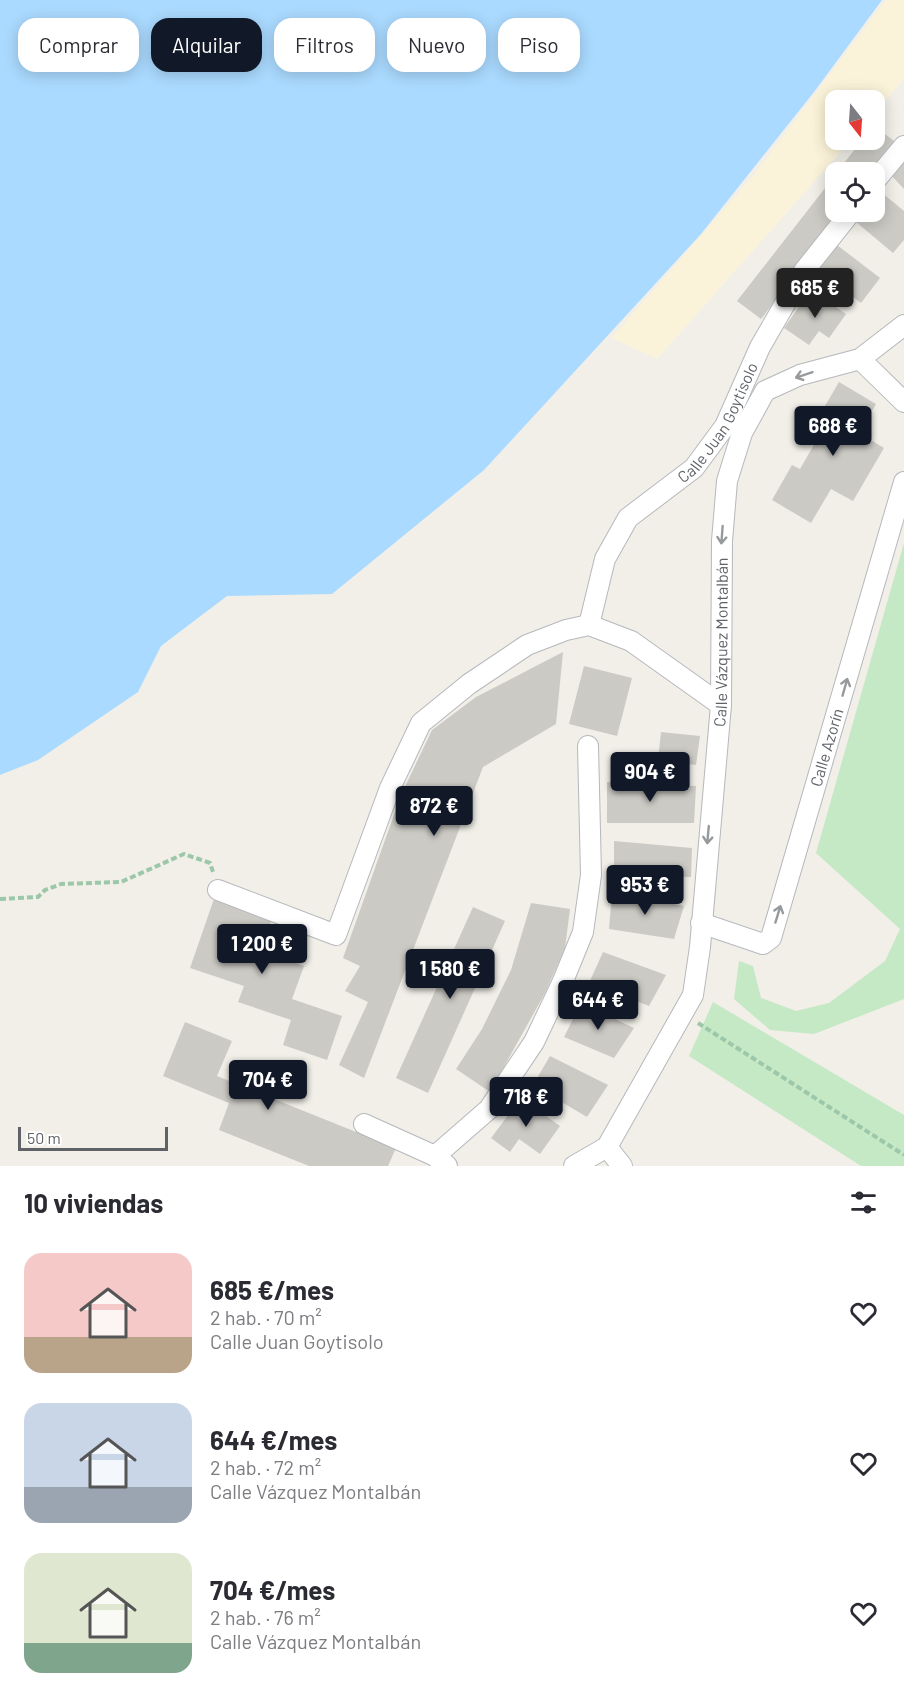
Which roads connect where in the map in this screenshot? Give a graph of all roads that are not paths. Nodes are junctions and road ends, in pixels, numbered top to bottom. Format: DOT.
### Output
graph roads {
  1 [pos="904,146"];
  2 [pos="885,169"];
  3 [pos="843,222"];
  4 [pos="903,326"];
  5 [pos="860,359"];
  6 [pos="904,402"];
  7 [pos="904,482"];
  8 [pos="589,625"];
  9 [pos="721,705"];
  10 [pos="588,746"];
  11 [pos="218,890"];
  12 [pos="701,923"];
  13 [pos="364,1124"];
  14 [pos="607,1147"];
  15 [pos="441,1161"];
  16 [pos="574,1166"];
  17 [pos="622,1166"];
  1 -- 2 [label="street"];
  3 -- 8 [label="street, Calle Juan Goytisolo"];
  4 -- 5 [label="street"];
  5 -- 6 [label="street"];
  5 -- 9 [label="street, Calle Vázquez Montalbán, one-way"];
  12 -- 7 [label="street, Calle Azorín, one-way"];
  8 -- 9 [label="street"];
  8 -- 11 [label="street"];
  9 -- 12 [label="street, Calle Vázquez Montalbán, one-way"];
  10 -- 15 [label="street"];
  12 -- 14 [label="street, Calle Vázquez Montalbán"];
  13 -- 15 [label="street"];
  14 -- 16 [label="street"];
  14 -- 17 [label="street"];
}
